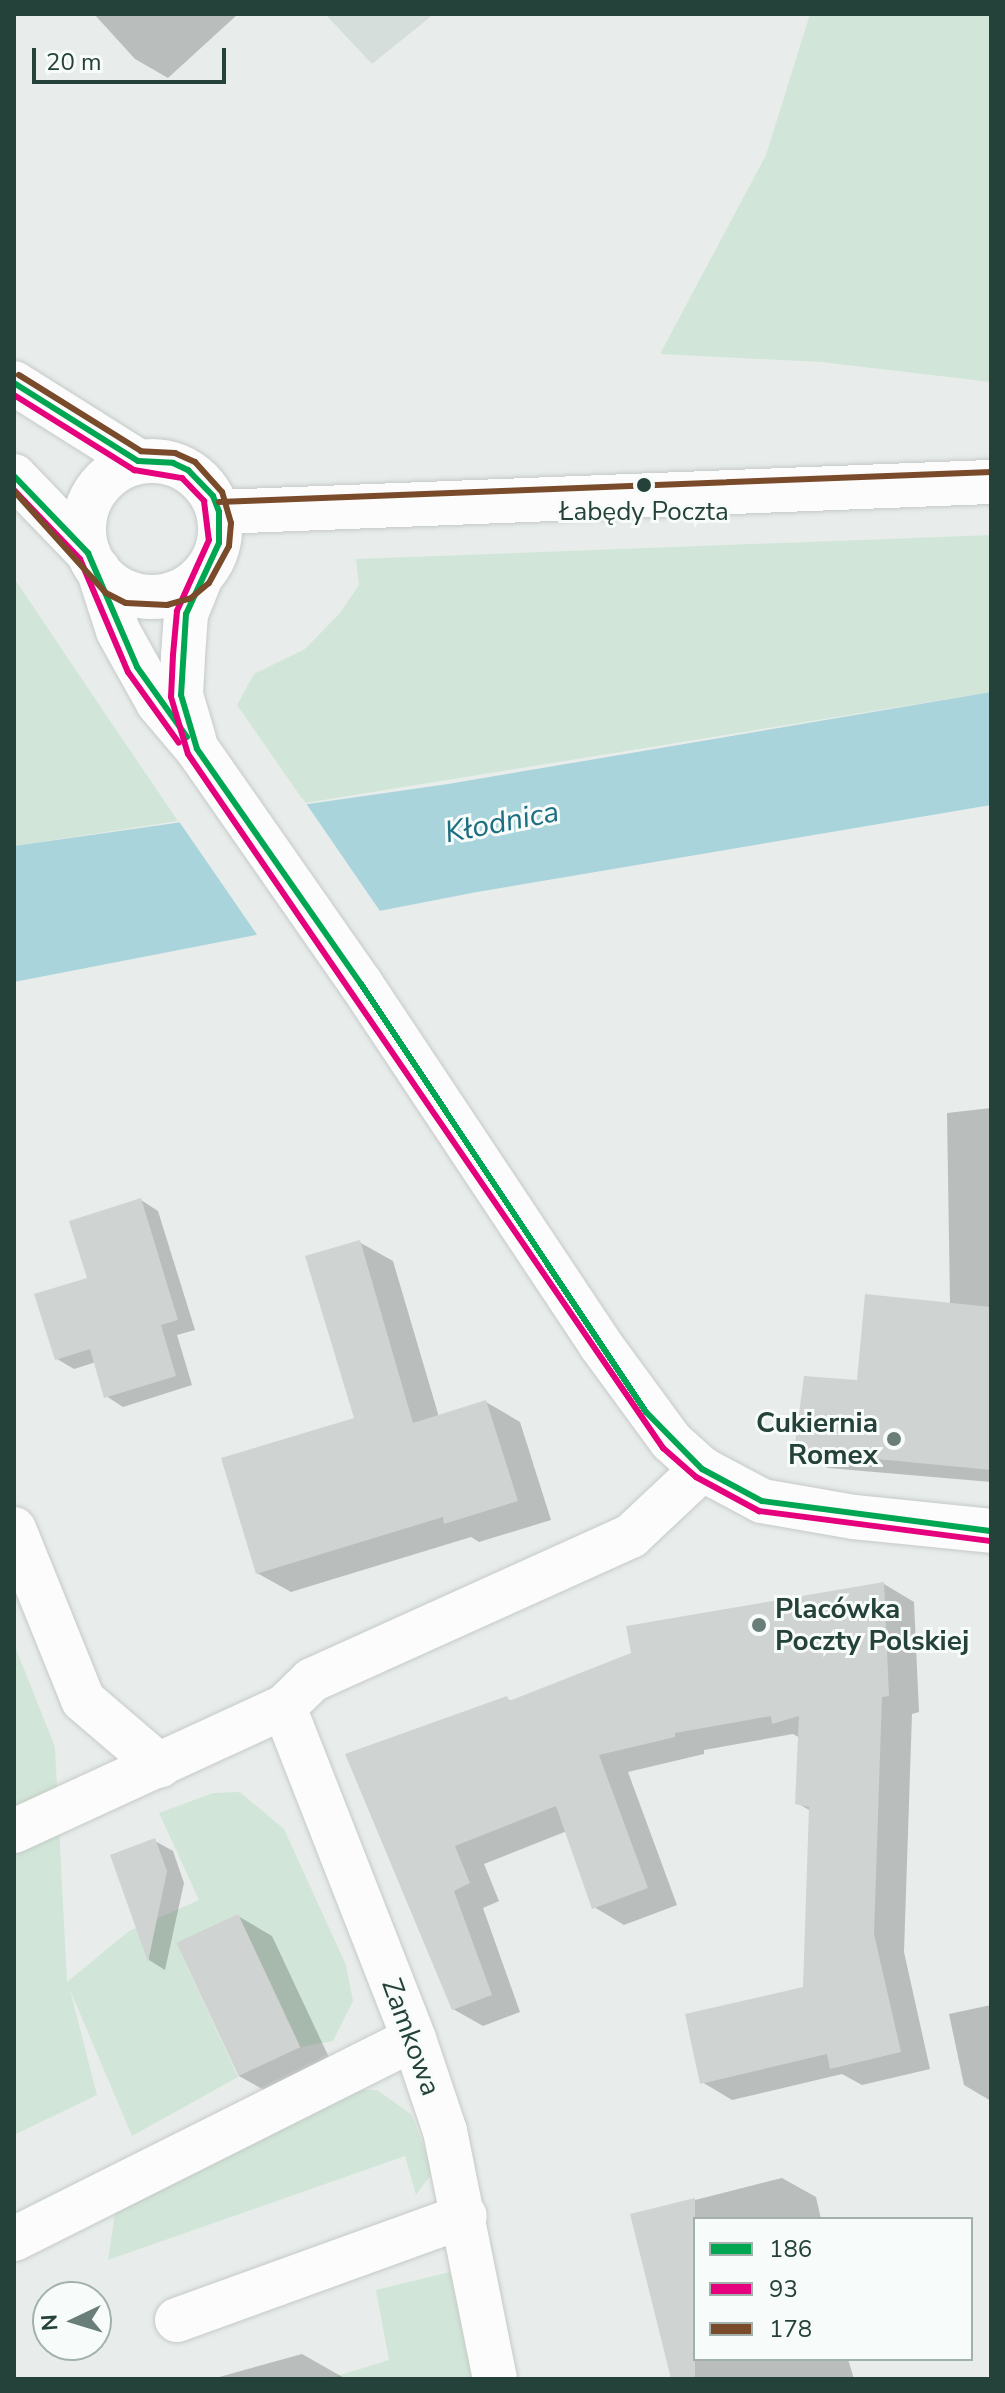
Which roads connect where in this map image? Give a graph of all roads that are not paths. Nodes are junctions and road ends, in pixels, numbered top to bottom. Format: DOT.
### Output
graph roads {
  1 [pos="14,383"];
  2 [pos="138,461"];
  3 [pos="14,476"];
  4 [pos="991,482"];
  5 [pos="219,512"];
  6 [pos="93,561"];
  7 [pos="201,577"];
  8 [pos="197,749"];
  9 [pos="702,1469"];
  10 [pos="14,1529"];
  11 [pos="991,1531"];
  12 [pos="284,1707"];
  13 [pos="160,1766"];
  14 [pos="14,1831"];
  15 [pos="414,2039"];
  16 [pos="465,2216"];
  17 [pos="14,2239"];
  18 [pos="177,2320"];
  19 [pos="495,2379"];
  1 -- 2 [label="street"];
  2 -- 5 [label="street"];
  2 -- 6 [label="street"];
  3 -- 6 [label="street"];
  4 -- 5 [label="street"];
  5 -- 7 [label="street"];
  6 -- 7 [label="street"];
  6 -- 8 [label="street"];
  7 -- 8 [label="street"];
  8 -- 9 [label="street"];
  9 -- 11 [label="street"];
  9 -- 12 [label="street"];
  10 -- 13 [label="street"];
  12 -- 13 [label="street"];
  12 -- 15 [label="street, Zamkowa"];
  13 -- 14 [label="street"];
  15 -- 16 [label="street, Zamkowa"];
  15 -- 17 [label="street"];
  16 -- 18 [label="street"];
  16 -- 19 [label="street, Zamkowa"];
}
